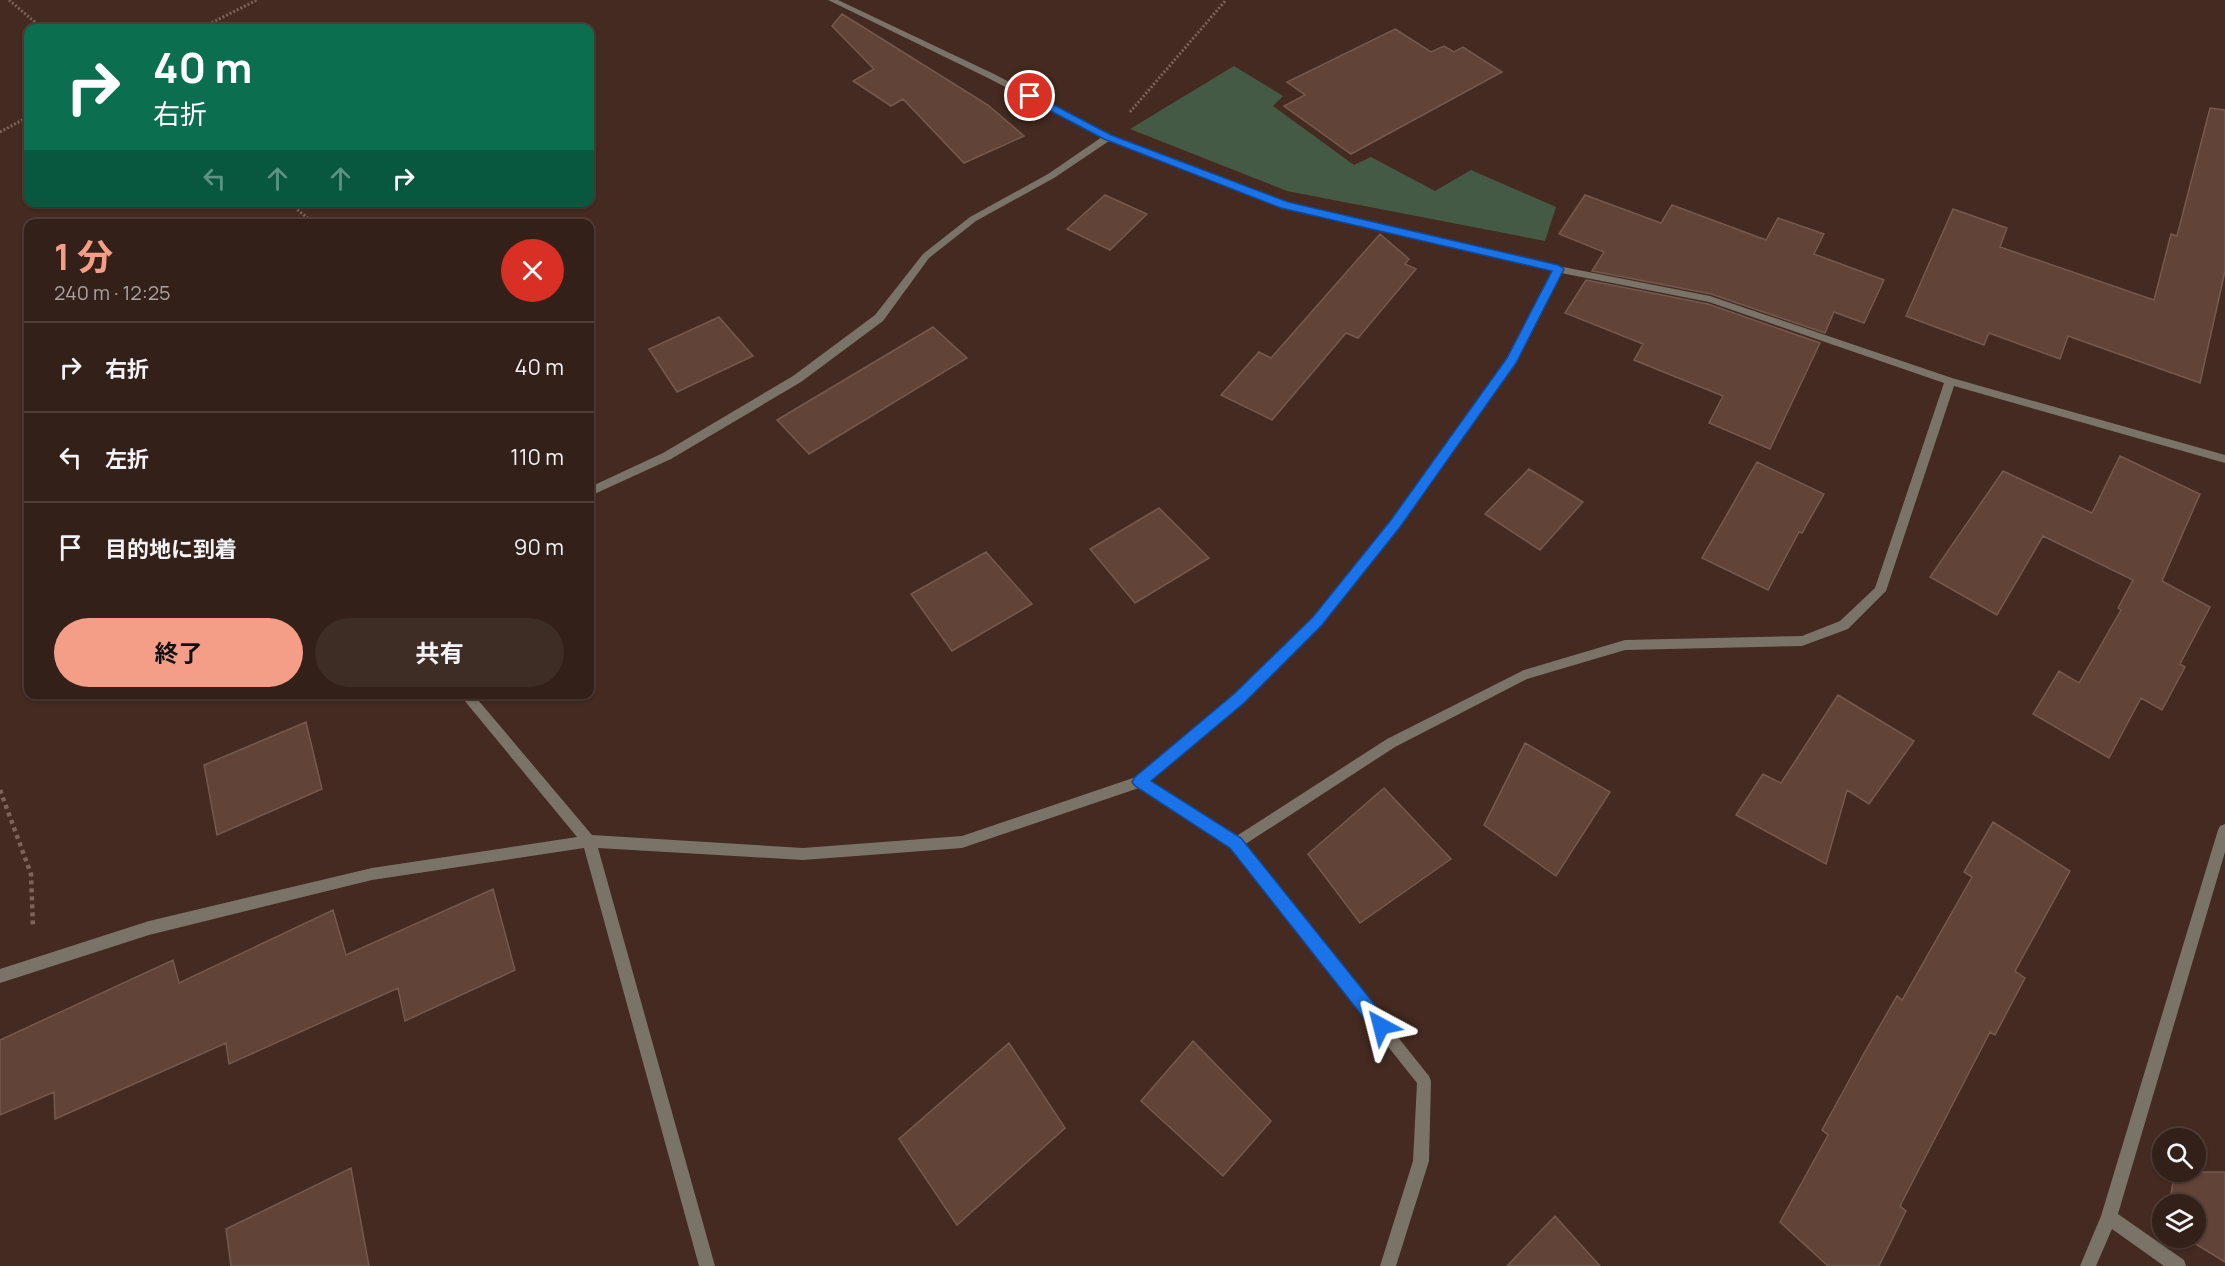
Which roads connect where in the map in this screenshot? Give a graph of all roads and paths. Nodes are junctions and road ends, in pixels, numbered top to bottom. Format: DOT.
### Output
graph roads {
  1 [pos="9,0"];
  2 [pos="257,0"];
  3 [pos="832,0"];
  4 [pos="1226,0"];
  5 [pos="37,24"];
  6 [pos="209,24"];
  7 [pos="24,119"];
  8 [pos="0,132"];
  9 [pos="1108,137"];
  10 [pos="294,207"];
  11 [pos="309,219"];
  12 [pos="1558,269"];
  13 [pos="1950,381"];
  14 [pos="2225,459"];
  15 [pos="594,490"];
  16 [pos="469,699"];
  17 [pos="1140,782"];
  18 [pos="0,790"];
  19 [pos="2225,830"];
  20 [pos="589,841"];
  21 [pos="1235,843"];
  22 [pos="35,965"];
  23 [pos="0,976"];
  24 [pos="2109,1217"];
  25 [pos="707,1266"];
  26 [pos="1388,1266"];
  27 [pos="2088,1266"];
  28 [pos="2178,1266"];
  1 -- 5 [label="path"];
  2 -- 6 [label="path"];
  3 -- 9 [label="street"];
  4 -- 9 [label="path"];
  7 -- 8 [label="path"];
  9 -- 12 [label="street"];
  9 -- 15 [label="street"];
  10 -- 11 [label="path"];
  12 -- 13 [label="street"];
  12 -- 17 [label="street"];
  13 -- 14 [label="street"];
  13 -- 21 [label="street"];
  16 -- 20 [label="street"];
  17 -- 20 [label="street"];
  17 -- 21 [label="street"];
  18 -- 22 [label="path"];
  19 -- 24 [label="street"];
  20 -- 22 [label="street"];
  20 -- 25 [label="street"];
  21 -- 26 [label="street"];
  22 -- 23 [label="street"];
  24 -- 27 [label="street"];
  24 -- 28 [label="street"];
}
